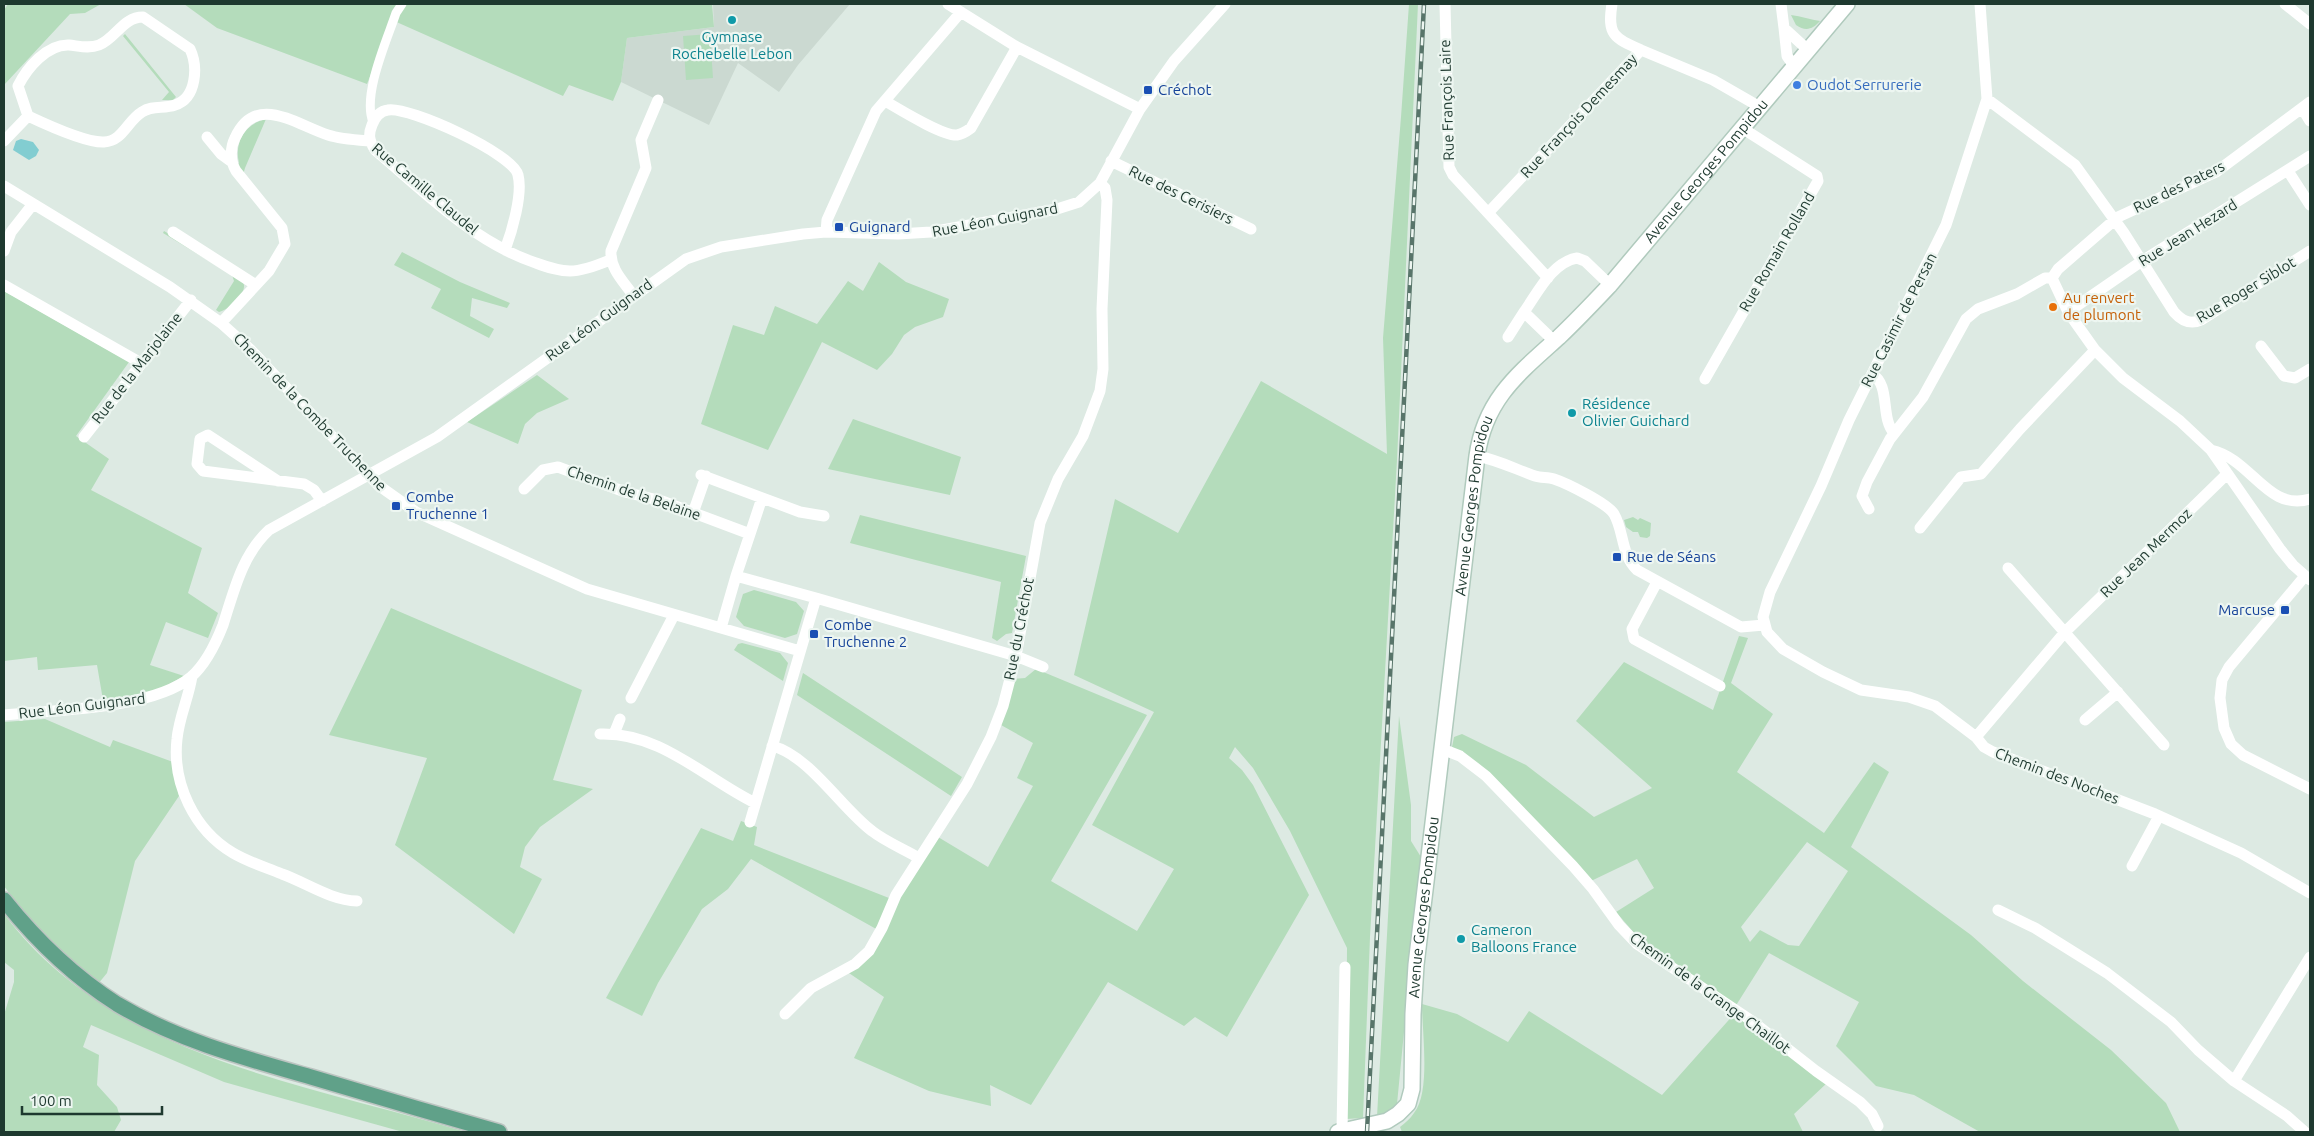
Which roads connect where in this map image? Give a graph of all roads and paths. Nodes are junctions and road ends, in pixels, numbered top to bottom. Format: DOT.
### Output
graph roads {
  1 [pos="402,4"];
  2 [pos="948,4"];
  3 [pos="1225,4"];
  4 [pos="1445,4"];
  5 [pos="1612,4"];
  6 [pos="1781,4"];
  7 [pos="1847,4"];
  8 [pos="1980,4"];
  9 [pos="2285,4"];
  10 [pos="961,12"];
  11 [pos="2310,24"];
  12 [pos="1784,28"];
  13 [pos="1017,47"];
  14 [pos="1641,50"];
  15 [pos="1808,50"];
  16 [pos="1794,66"];
  17 [pos="1987,99"];
  18 [pos="658,100"];
  19 [pos="885,101"];
  20 [pos="2306,105"];
  21 [pos="1760,107"];
  22 [pos="1140,109"];
  23 [pos="28,116"];
  24 [pos="2310,121"];
  25 [pos="373,122"];
  26 [pos="1742,128"];
  27 [pos="207,137"];
  28 [pos="4,141"];
  29 [pos="369,141"];
  30 [pos="2310,156"];
  31 [pos="1111,161"];
  32 [pos="232,162"];
  33 [pos="2288,171"];
  34 [pos="1100,183"];
  35 [pos="4,186"];
  36 [pos="33,204"];
  37 [pos="2310,205"];
  38 [pos="1488,213"];
  39 [pos="2114,220"];
  40 [pos="1251,229"];
  41 [pos="173,232"];
  42 [pos="826,232"];
  43 [pos="505,250"];
  44 [pos="4,251"];
  45 [pos="2310,251"];
  46 [pos="610,260"];
  47 [pos="2142,261"];
  48 [pos="1548,278"];
  49 [pos="2052,278"];
  50 [pos="4,285"];
  51 [pos="256,285"];
  52 [pos="1610,285"];
  53 [pos="633,295"];
  54 [pos="191,300"];
  55 [pos="1524,312"];
  56 [pos="2068,312"];
  57 [pos="222,323"];
  58 [pos="1508,337"];
  59 [pos="1554,341"];
  60 [pos="2261,346"];
  61 [pos="2095,350"];
  62 [pos="141,363"];
  63 [pos="2310,369"];
  64 [pos="1872,374"];
  65 [pos="1705,379"];
  66 [pos="1894,433"];
  67 [pos="84,437"];
  68 [pos="2211,450"];
  69 [pos="1476,456"];
  70 [pos="2227,474"];
  71 [pos="370,475"];
  72 [pos="278,481"];
  73 [pos="524,489"];
  74 [pos="762,498"];
  75 [pos="2310,499"];
  76 [pos="322,501"];
  77 [pos="1869,509"];
  78 [pos="693,513"];
  79 [pos="824,516"];
  80 [pos="1920,528"];
  81 [pos="750,534"];
  82 [pos="2008,568"];
  83 [pos="736,576"];
  84 [pos="2308,578"];
  85 [pos="1658,582"];
  86 [pos="816,598"];
  87 [pos="674,615"];
  88 [pos="1764,625"];
  89 [pos="721,628"];
  90 [pos="2065,632"];
  91 [pos="800,651"];
  92 [pos="1016,656"];
  93 [pos="1042,667"];
  94 [pos="192,676"];
  95 [pos="1720,686"];
  96 [pos="2118,692"];
  97 [pos="631,698"];
  98 [pos="4,715"];
  99 [pos="620,719"];
  100 [pos="2085,720"];
  101 [pos="600,734"];
  102 [pos="614,734"];
  103 [pos="1976,737"];
  104 [pos="2164,745"];
  105 [pos="772,746"];
  106 [pos="1442,749"];
  107 [pos="2310,788"];
  108 [pos="755,803"];
  109 [pos="2159,816"];
  110 [pos="750,822"];
  111 [pos="919,858"];
  112 [pos="2132,866"];
  113 [pos="2310,892"];
  114 [pos="4,900"];
  115 [pos="357,901"];
  116 [pos="1998,910"];
  117 [pos="2310,957"];
  118 [pos="1345,967"];
  119 [pos="784,1014"];
  120 [pos="2234,1081"];
  121 [pos="1878,1126"];
  122 [pos="499,1132"];
  123 [pos="1340,1132"];
  124 [pos="2305,1132"];
  1 -- 25 [label="street"];
  2 -- 10 [label="street"];
  3 -- 22 [label="street, Rue Léon Guignard"];
  4 -- 38 [label="street, Rue François Laire"];
  5 -- 14 [label="street"];
  6 -- 12 [label="street"];
  7 -- 15 [label="main road, Avenue Georges Pompidou"];
  8 -- 17 [label="street, Rue Casimir de Persan"];
  9 -- 11 [label="street"];
  10 -- 13 [label="street"];
  10 -- 19 [label="street"];
  12 -- 15 [label="street"];
  12 -- 16 [label="street"];
  13 -- 19 [label="street"];
  13 -- 22 [label="street"];
  14 -- 21 [label="street, Rue François Demesmay"];
  14 -- 38 [label="street, Rue François Demesmay"];
  15 -- 16 [label="main road, Avenue Georges Pompidou"];
  16 -- 21 [label="main road, Avenue Georges Pompidou"];
  17 -- 39 [label="street, Rue Roger Siblot"];
  17 -- 64 [label="street, Rue Casimir de Persan"];
  18 -- 46 [label="street"];
  19 -- 42 [label="street"];
  20 -- 24 [label="street"];
  20 -- 39 [label="street, Rue des Paters"];
  21 -- 26 [label="main road, Avenue Georges Pompidou"];
  22 -- 31 [label="street, Rue Léon Guignard"];
  23 -- 23 [label="street"];
  23 -- 28 [label="street"];
  25 -- 29 [label="street, Rue Camille Claudel"];
  25 -- 43 [label="street, Rue Camille Claudel"];
  26 -- 52 [label="main road, Avenue Georges Pompidou"];
  26 -- 65 [label="street, Rue Romain Rolland"];
  27 -- 32 [label="street"];
  29 -- 32 [label="street"];
  29 -- 43 [label="street, Rue Camille Claudel"];
  30 -- 33 [label="street, Rue Jean Hezard"];
  31 -- 34 [label="street, Rue Léon Guignard"];
  31 -- 40 [label="street, Rue des Cerisiers"];
  32 -- 51 [label="street"];
  33 -- 37 [label="street"];
  33 -- 47 [label="street, Rue Jean Hezard"];
  34 -- 42 [label="street, Rue Léon Guignard"];
  34 -- 92 [label="street, Rue du Créchot"];
  35 -- 36 [label="street, Chemin de la Combe Truchenne"];
  36 -- 44 [label="street"];
  36 -- 54 [label="street, Chemin de la Combe Truchenne"];
  38 -- 48 [label="street, Rue François Laire"];
  39 -- 47 [label="street, Rue Roger Siblot"];
  39 -- 49 [label="street, Rue des Paters"];
  41 -- 51 [label="street"];
  42 -- 53 [label="street, Rue Léon Guignard"];
  43 -- 46 [label="street, Rue Camille Claudel"];
  45 -- 47 [label="street, Rue Roger Siblot"];
  46 -- 53 [label="street"];
  47 -- 56 [label="street, Rue Jean Hezard"];
  48 -- 52 [label="street"];
  48 -- 55 [label="street"];
  49 -- 56 [label="street"];
  49 -- 66 [label="street"];
  50 -- 62 [label="street"];
  51 -- 57 [label="street"];
  52 -- 59 [label="main road, Avenue Georges Pompidou"];
  53 -- 71 [label="street, Rue Léon Guignard"];
  54 -- 57 [label="street, Chemin de la Combe Truchenne"];
  54 -- 62 [label="street, Rue de la Marjolaine"];
  55 -- 58 [label="street"];
  55 -- 59 [label="street"];
  56 -- 61 [label="street"];
  57 -- 71 [label="street, Chemin de la Combe Truchenne"];
  59 -- 69 [label="main road, Avenue Georges Pompidou"];
  60 -- 63 [label="street"];
  61 -- 68 [label="street"];
  61 -- 80 [label="street"];
  62 -- 67 [label="street, Rue de la Marjolaine"];
  64 -- 66 [label="street"];
  64 -- 88 [label="street, Rue Casimir de Persan"];
  66 -- 77 [label="street"];
  68 -- 70 [label="street"];
  68 -- 75 [label="street"];
  69 -- 85 [label="street"];
  69 -- 106 [label="main road, Avenue Georges Pompidou"];
  70 -- 84 [label="street"];
  70 -- 90 [label="street, Rue Jean Mermoz"];
  71 -- 76 [label="street, Rue Léon Guignard"];
  71 -- 87 [label="street, Chemin de la Combe Truchenne"];
  72 -- 72 [label="street"];
  72 -- 76 [label="street"];
  73 -- 78 [label="street, Chemin de la Belaine"];
  74 -- 78 [label="street"];
  74 -- 79 [label="street"];
  74 -- 81 [label="street"];
  76 -- 94 [label="street, Rue Léon Guignard"];
  78 -- 81 [label="street, Chemin de la Belaine"];
  81 -- 83 [label="street"];
  82 -- 90 [label="street"];
  83 -- 86 [label="street"];
  83 -- 89 [label="street"];
  84 -- 107 [label="street"];
  85 -- 88 [label="street"];
  85 -- 95 [label="street"];
  86 -- 91 [label="street"];
  86 -- 92 [label="street"];
  87 -- 89 [label="street, Chemin de la Combe Truchenne"];
  87 -- 97 [label="street"];
  88 -- 103 [label="street, Chemin des Noches"];
  89 -- 91 [label="street, Chemin de la Combe Truchenne"];
  90 -- 96 [label="street"];
  90 -- 103 [label="street, Rue Jean Mermoz"];
  91 -- 105 [label="street"];
  92 -- 93 [label="street"];
  92 -- 111 [label="street, Rue du Créchot"];
  94 -- 98 [label="street, Rue Léon Guignard"];
  94 -- 115 [label="street"];
  96 -- 100 [label="street"];
  96 -- 104 [label="street"];
  99 -- 102 [label="street"];
  101 -- 102 [label="street"];
  102 -- 108 [label="street"];
  103 -- 109 [label="street, Chemin des Noches"];
  105 -- 108 [label="street"];
  105 -- 111 [label="street"];
  106 -- 121 [label="street, Chemin de la Grange Chaillot"];
  106 -- 123 [label="main road, Avenue Georges Pompidou"];
  108 -- 110 [label="street"];
  109 -- 112 [label="street"];
  109 -- 113 [label="street, Chemin des Noches"];
  111 -- 119 [label="street, Rue du Créchot"];
  114 -- 122 [label="main road"];
  116 -- 120 [label="street"];
  117 -- 120 [label="street"];
  118 -- 123 [label="street"];
  120 -- 124 [label="street"];
}
